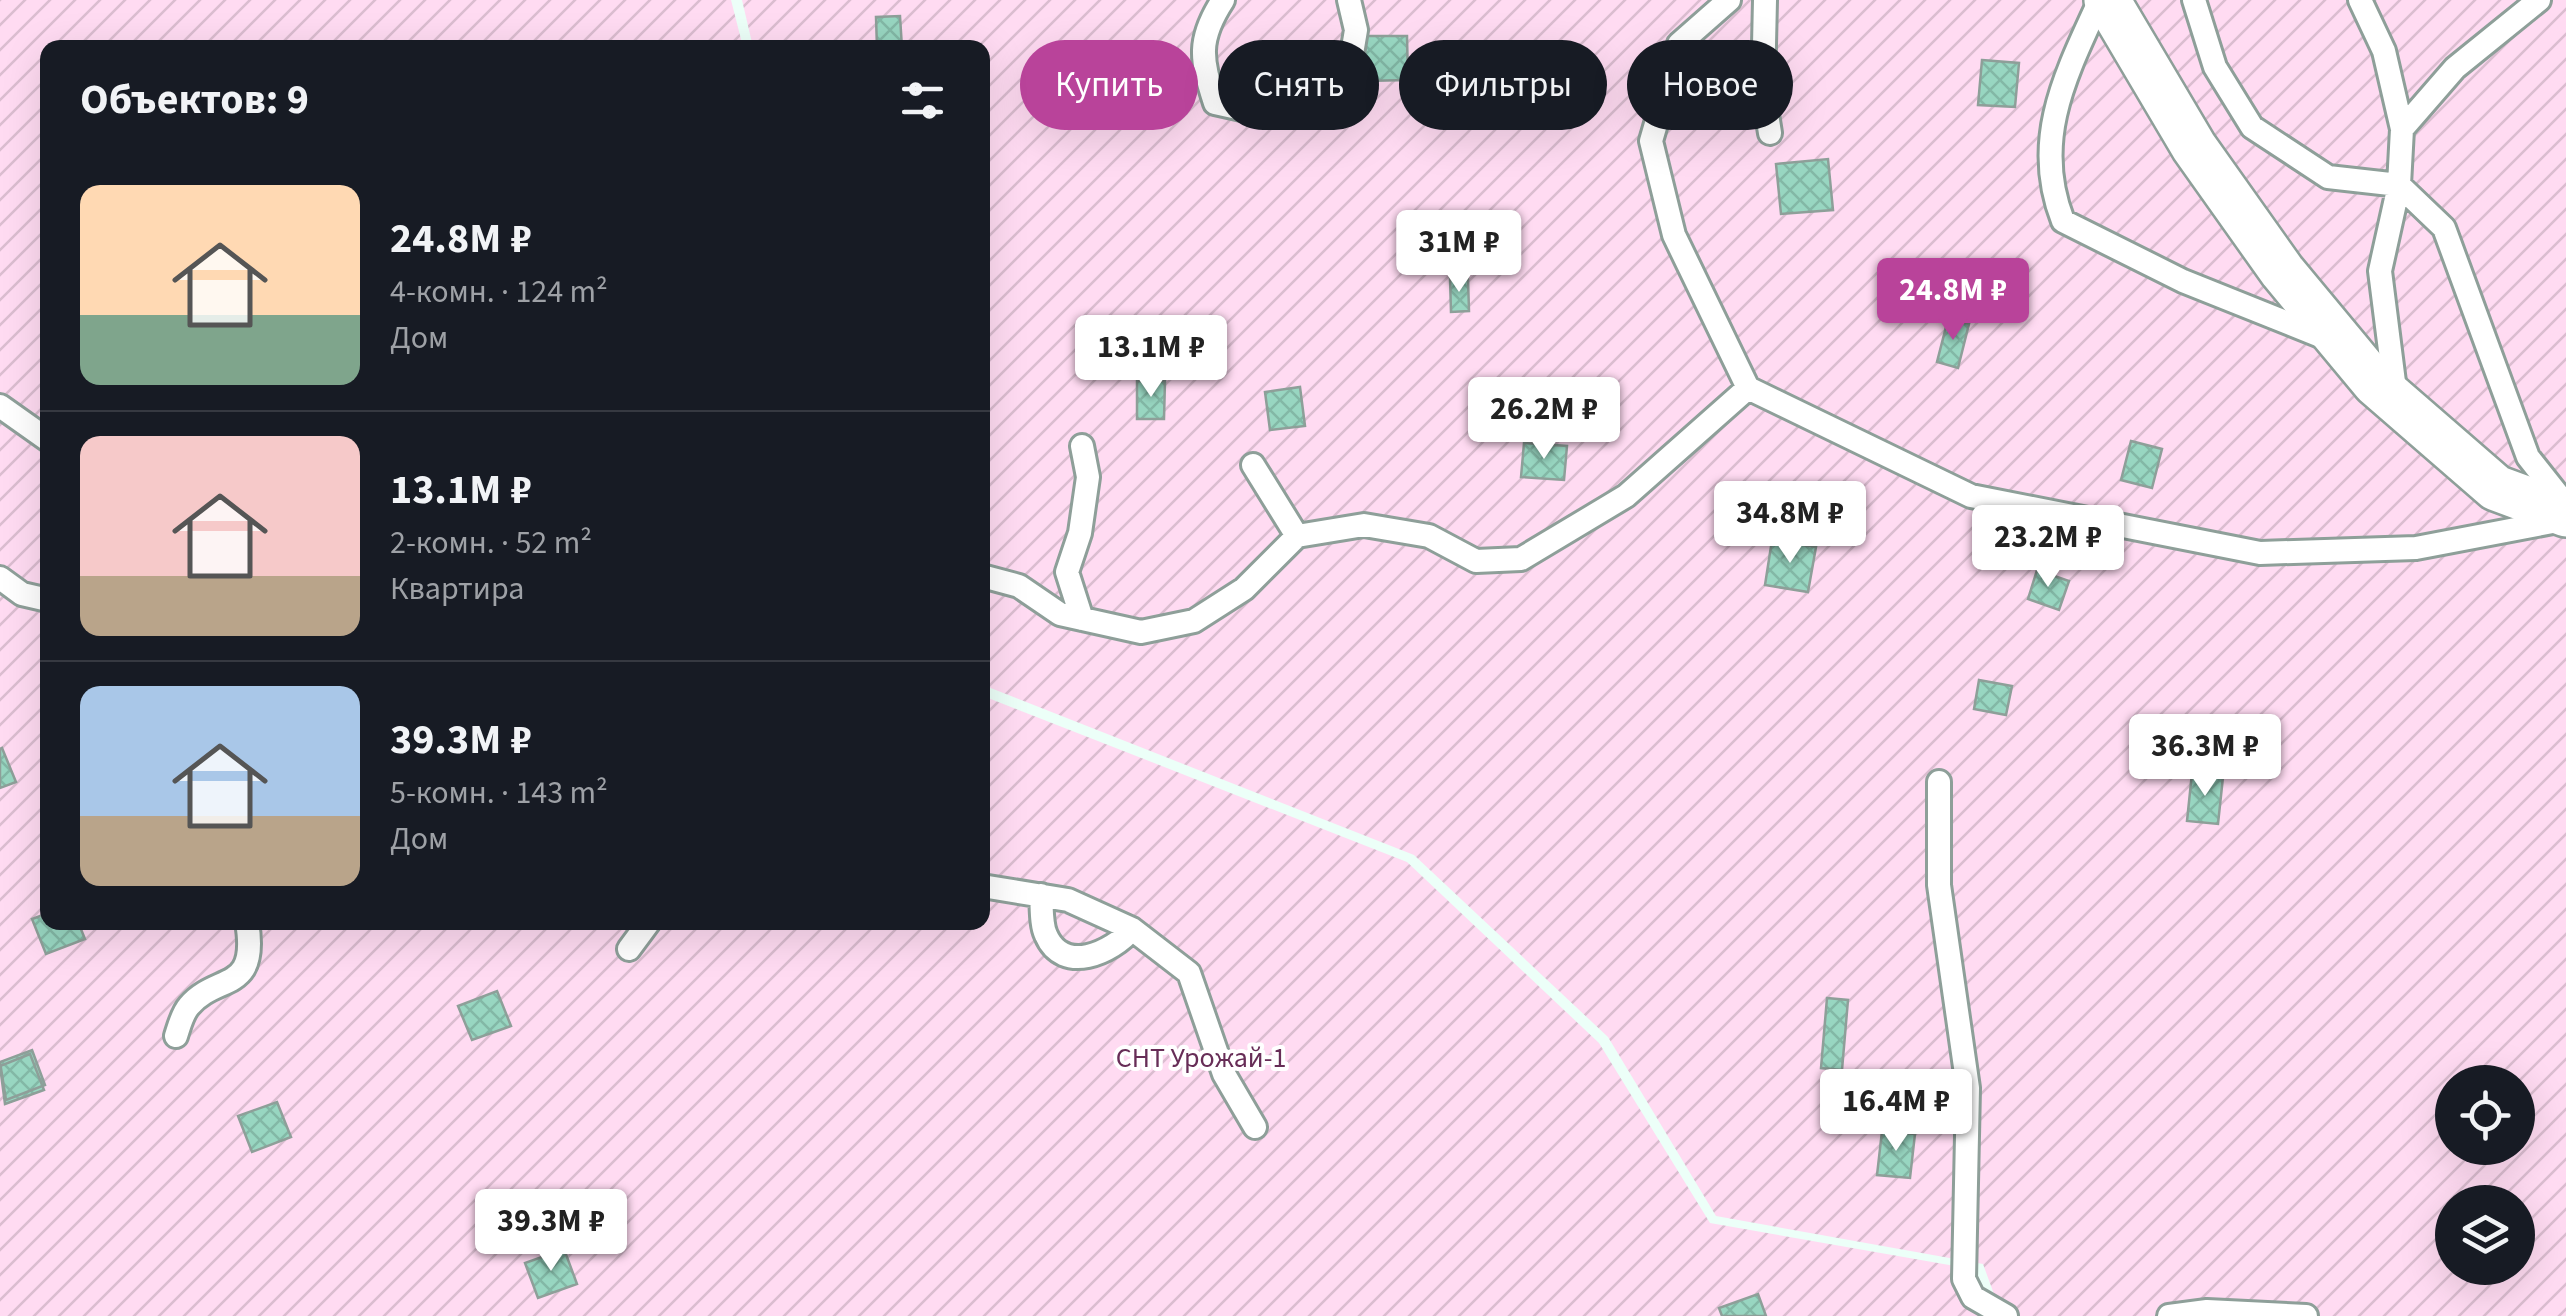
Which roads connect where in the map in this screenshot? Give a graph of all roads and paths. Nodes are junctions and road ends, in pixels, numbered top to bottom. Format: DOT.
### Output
graph roads {
  1 [pos="1223,0"];
  2 [pos="1348,0"];
  3 [pos="1730,0"];
  4 [pos="1766,0"];
  5 [pos="2103,0"];
  6 [pos="2194,0"];
  7 [pos="2360,0"];
  8 [pos="2539,0"];
  9 [pos="2402,129"];
  10 [pos="1770,133"];
  11 [pos="2399,185"];
  12 [pos="2345,346"];
  13 [pos="1748,388"];
  14 [pos="2397,401"];
  15 [pos="0,406"];
  16 [pos="40,434"];
  17 [pos="1082,446"];
  18 [pos="1253,465"];
  19 [pos="2566,505"];
  20 [pos="2566,517"];
  21 [pos="1297,536"];
  22 [pos="0,578"];
  23 [pos="990,578"];
  24 [pos="40,598"];
  25 [pos="1082,619"];
  26 [pos="1939,782"];
  27 [pos="990,887"];
  28 [pos="1041,895"];
  29 [pos="248,930"];
  30 [pos="643,930"];
  31 [pos="1132,930"];
  32 [pos="629,949"];
  33 [pos="176,1036"];
  34 [pos="1255,1127"];
  35 [pos="2006,1316"];
  36 [pos="2169,1316"];
  37 [pos="2306,1316"];
  1 -- 2 [label="lane"];
  3 -- 13 [label="lane"];
  4 -- 10 [label="lane"];
  5 -- 12 [label="street"];
  5 -- 12 [label="lane"];
  6 -- 11 [label="lane"];
  7 -- 9 [label="lane"];
  8 -- 9 [label="lane"];
  9 -- 11 [label="lane"];
  11 -- 14 [label="lane"];
  11 -- 19 [label="lane"];
  12 -- 14 [label="street"];
  13 -- 20 [label="lane"];
  13 -- 21 [label="lane"];
  14 -- 20 [label="street"];
  15 -- 16 [label="lane"];
  17 -- 25 [label="lane"];
  18 -- 21 [label="lane"];
  21 -- 25 [label="lane"];
  22 -- 24 [label="lane"];
  23 -- 25 [label="lane"];
  26 -- 35 [label="lane"];
  27 -- 28 [label="lane"];
  28 -- 31 [label="lane"];
  28 -- 31 [label="lane"];
  29 -- 33 [label="lane"];
  30 -- 32 [label="lane"];
  31 -- 34 [label="lane"];
  36 -- 37 [label="lane"];
}
